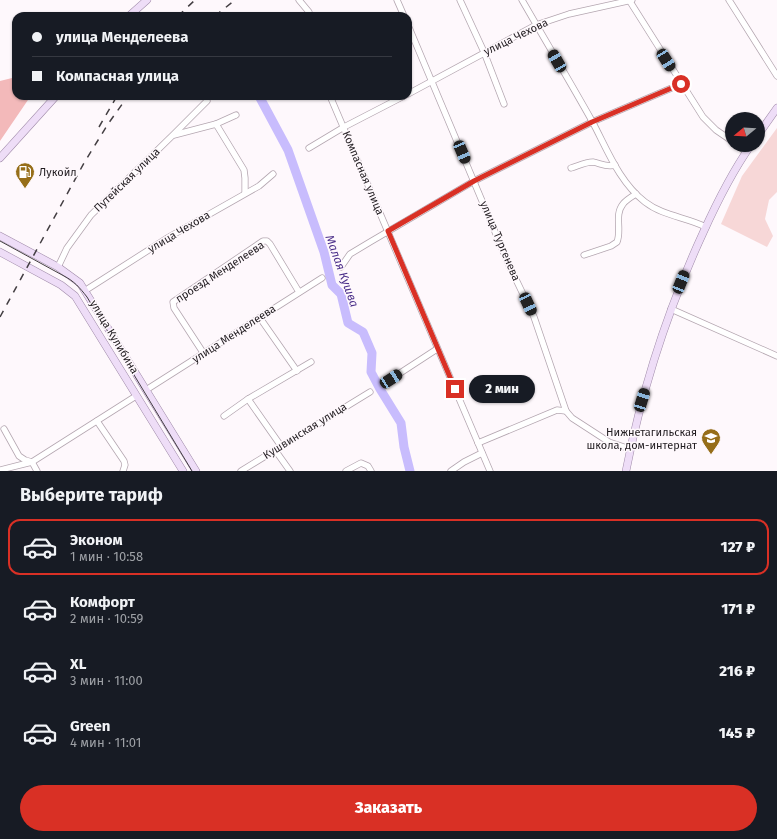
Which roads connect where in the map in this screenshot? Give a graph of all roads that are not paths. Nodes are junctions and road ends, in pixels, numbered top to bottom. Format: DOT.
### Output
graph roads {
  1 [pos="147,0"];
  2 [pos="299,0"];
  3 [pos="397,0"];
  4 [pos="460,0"];
  5 [pos="522,0"];
  6 [pos="629,0"];
  7 [pos="632,0"];
  8 [pos="729,0"];
  9 [pos="134,12"];
  10 [pos="309,12"];
  11 [pos="402,12"];
  12 [pos="536,25"];
  13 [pos="412,34"];
  14 [pos="484,52"];
  15 [pos="777,76"];
  16 [pos="432,81"];
  17 [pos="681,84"];
  18 [pos="412,92"];
  19 [pos="52,100"];
  20 [pos="332,100"];
  21 [pos="396,100"];
  22 [pos="207,101"];
  23 [pos="504,104"];
  24 [pos="777,108"];
  25 [pos="236,115"];
  26 [pos="592,122"];
  27 [pos="216,124"];
  28 [pos="765,125"];
  29 [pos="344,127"];
  30 [pos="174,136"];
  31 [pos="725,136"];
  32 [pos="309,148"];
  33 [pos="746,152"];
  34 [pos="1,157"];
  35 [pos="615,165"];
  36 [pos="571,168"];
  37 [pos="273,174"];
  38 [pos="474,181"];
  39 [pos="245,193"];
  40 [pos="636,194"];
  41 [pos="706,228"];
  42 [pos="388,231"];
  43 [pos="0,236"];
  44 [pos="0,252"];
  45 [pos="584,255"];
  46 [pos="58,267"];
  47 [pos="341,267"];
  48 [pos="322,278"];
  49 [pos="86,290"];
  50 [pos="299,292"];
  51 [pos="671,309"];
  52 [pos="260,318"];
  53 [pos="437,349"];
  54 [pos="204,354"];
  55 [pos="777,356"];
  56 [pos="311,362"];
  57 [pos="296,371"];
  58 [pos="391,379"];
  59 [pos="146,390"];
  60 [pos="370,392"];
  61 [pos="136,396"];
  62 [pos="248,399"];
  63 [pos="566,411"];
  64 [pos="224,416"];
  65 [pos="96,422"];
  66 [pos="4,429"];
  67 [pos="478,443"];
  68 [pos="281,446"];
  69 [pos="630,449"];
  70 [pos="275,450"];
  71 [pos="482,453"];
  72 [pos="32,462"];
  73 [pos="0,470"];
  74 [pos="37,471"];
  75 [pos="123,471"];
  76 [pos="183,471"];
  77 [pos="196,471"];
  78 [pos="241,471"];
  79 [pos="290,471"];
  80 [pos="346,471"];
  81 [pos="371,471"];
  82 [pos="451,471"];
  83 [pos="490,471"];
  84 [pos="626,471"];
  1 -- 9 [label="main road"];
  2 -- 10 [label="street"];
  3 -- 11 [label="street"];
  4 -- 14 [label="street"];
  5 -- 12 [label="street"];
  6 -- 7 [label="street, улица Чехова"];
  6 -- 12 [label="street, улица Чехова"];
  6 -- 17 [label="street"];
  8 -- 15 [label="street"];
  12 -- 14 [label="street, улица Чехова"];
  12 -- 26 [label="street"];
  13 -- 16 [label="street, улица Тургенева"];
  14 -- 16 [label="street, улица Чехова"];
  14 -- 23 [label="street"];
  16 -- 18 [label="street, улица Чехова"];
  16 -- 38 [label="street, улица Тургенева"];
  17 -- 26 [label="street"];
  17 -- 31 [label="street"];
  19 -- 34 [label="main road"];
  20 -- 29 [label="street, Компасная улица"];
  21 -- 29 [label="street"];
  22 -- 30 [label="street, Путейская улица"];
  24 -- 28 [label="main road"];
  25 -- 27 [label="street"];
  26 -- 35 [label="street"];
  26 -- 38 [label="street"];
  27 -- 30 [label="street"];
  27 -- 39 [label="street"];
  29 -- 32 [label="street"];
  29 -- 42 [label="street, Компасная улица"];
  30 -- 46 [label="street, Путейская улица"];
  33 -- 41 [label="main road"];
  35 -- 36 [label="street"];
  35 -- 40 [label="street"];
  37 -- 39 [label="street, улица Чехова"];
  38 -- 42 [label="street"];
  38 -- 63 [label="street, улица Тургенева"];
  39 -- 49 [label="street, улица Чехова"];
  40 -- 41 [label="street"];
  40 -- 45 [label="street"];
  41 -- 51 [label="main road"];
  42 -- 47 [label="street"];
  42 -- 53 [label="street, Компасная улица"];
  43 -- 46 [label="main road, улица Кулибина"];
  44 -- 61 [label="main road, улица Кулибина"];
  46 -- 49 [label="main road, улица Кулибина"];
  48 -- 50 [label="street, улица Менделеева"];
  49 -- 59 [label="main road, улица Кулибина"];
  50 -- 52 [label="street, улица Менделеева"];
  50 -- 54 [label="street, проезд Менделеева"];
  51 -- 55 [label="street"];
  51 -- 69 [label="main road"];
  52 -- 54 [label="street, улица Менделеева"];
  52 -- 57 [label="street"];
  53 -- 58 [label="street"];
  53 -- 67 [label="street, Компасная улица"];
  54 -- 59 [label="street, улица Менделеева"];
  56 -- 57 [label="street"];
  57 -- 62 [label="street"];
  59 -- 77 [label="main road, улица Кулибина"];
  60 -- 68 [label="street, Кушвинская улица"];
  61 -- 65 [label="street"];
  61 -- 76 [label="main road, улица Кулибина"];
  62 -- 64 [label="street"];
  62 -- 68 [label="street"];
  63 -- 67 [label="street"];
  63 -- 69 [label="street"];
  65 -- 72 [label="street"];
  65 -- 75 [label="street"];
  66 -- 72 [label="street"];
  67 -- 71 [label="street, Компасная улица"];
  68 -- 70 [label="street, Кушвинская улица"];
  69 -- 84 [label="main road"];
  70 -- 78 [label="street, Кушвинская улица"];
  70 -- 79 [label="street"];
  71 -- 82 [label="street"];
  71 -- 83 [label="street, Компасная улица"];
  72 -- 73 [label="street"];
  72 -- 74 [label="street"];
  80 -- 81 [label="street"];
}
